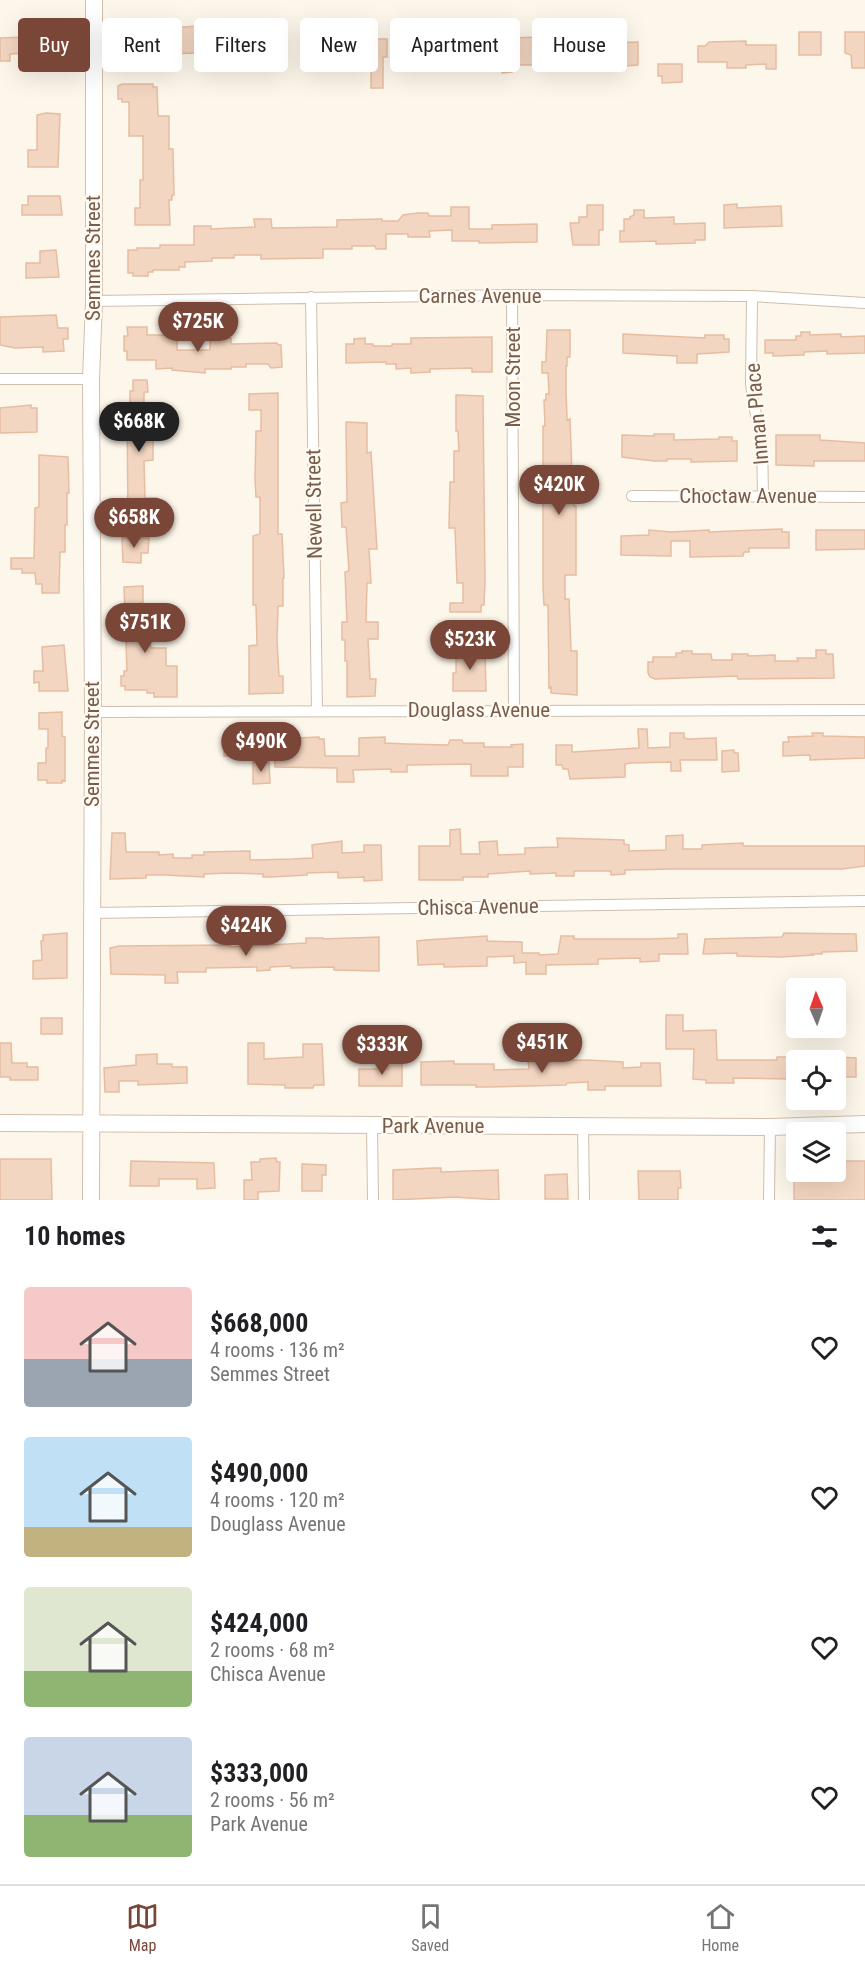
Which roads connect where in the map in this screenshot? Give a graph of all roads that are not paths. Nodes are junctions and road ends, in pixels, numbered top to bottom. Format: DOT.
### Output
graph roads {
  1 [pos="94,0"];
  2 [pos="512,296"];
  3 [pos="752,296"];
  4 [pos="311,297"];
  5 [pos="94,300"];
  6 [pos="865,303"];
  7 [pos="0,379"];
  8 [pos="91,379"];
  9 [pos="632,496"];
  10 [pos="763,496"];
  11 [pos="865,497"];
  12 [pos="514,710"];
  13 [pos="865,710"];
  14 [pos="317,711"];
  15 [pos="93,712"];
  16 [pos="865,901"];
  17 [pos="91,913"];
  18 [pos="0,1123"];
  19 [pos="91,1123"];
  20 [pos="865,1124"];
  21 [pos="372,1126"];
  22 [pos="583,1126"];
  23 [pos="770,1127"];
  24 [pos="91,1200"];
  25 [pos="373,1200"];
  26 [pos="584,1200"];
  27 [pos="769,1200"];
  1 -- 5 [label="main road, Semmes Street"];
  2 -- 3 [label="street, Carnes Avenue"];
  2 -- 4 [label="street, Carnes Avenue"];
  2 -- 12 [label="street, Moon Street"];
  3 -- 6 [label="street, Carnes Avenue"];
  3 -- 10 [label="street, Inman Place"];
  4 -- 5 [label="street, Carnes Avenue"];
  4 -- 14 [label="street, Newell Street"];
  5 -- 8 [label="main road, Semmes Street"];
  7 -- 8 [label="street"];
  8 -- 15 [label="main road, Semmes Street"];
  9 -- 10 [label="street, Choctaw Avenue"];
  10 -- 11 [label="street, Choctaw Avenue"];
  12 -- 13 [label="street, Douglass Avenue"];
  12 -- 14 [label="street, Douglass Avenue"];
  14 -- 15 [label="street, Douglass Avenue"];
  15 -- 17 [label="main road, Semmes Street"];
  16 -- 17 [label="street, Chisca Avenue"];
  17 -- 19 [label="main road, Semmes Street"];
  18 -- 19 [label="main road, Park Avenue"];
  19 -- 21 [label="main road, Park Avenue"];
  19 -- 24 [label="main road, Semmes Street"];
  20 -- 23 [label="main road, Park Avenue"];
  21 -- 22 [label="main road, Park Avenue"];
  21 -- 25 [label="street"];
  22 -- 23 [label="main road, Park Avenue"];
  22 -- 26 [label="street"];
  23 -- 27 [label="street"];
}
